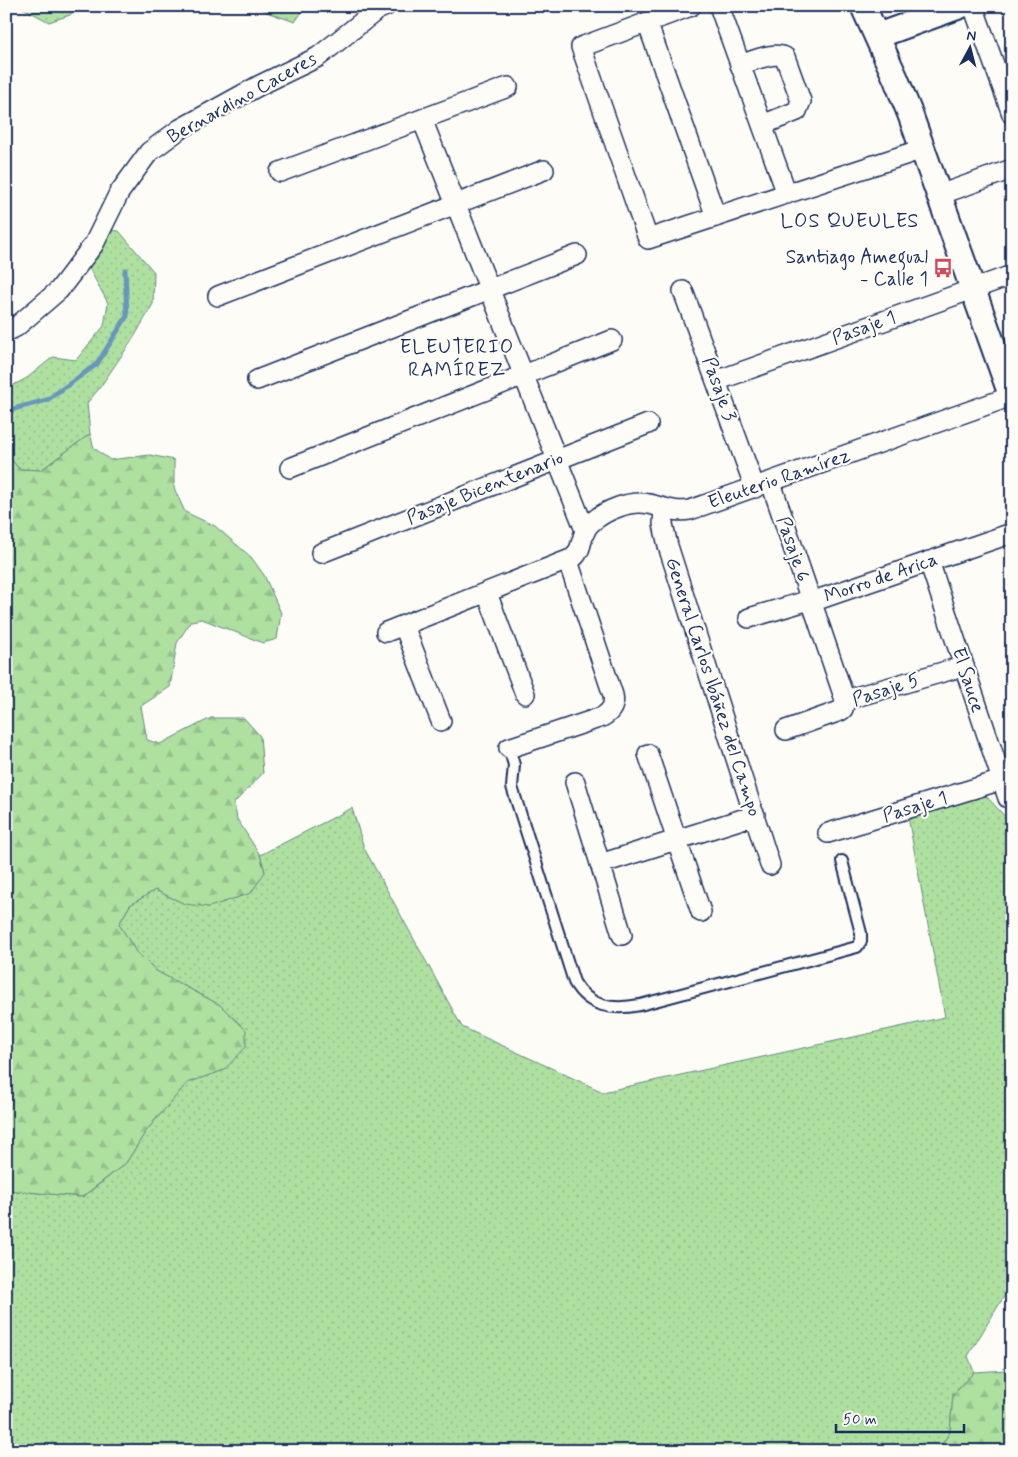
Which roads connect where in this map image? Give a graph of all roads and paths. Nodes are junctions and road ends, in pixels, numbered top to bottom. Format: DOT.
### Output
graph roads {
  1 [pos="691,6"];
  2 [pos="719,6"];
  3 [pos="863,6"];
  4 [pos="960,6"];
  5 [pos="973,6"];
  6 [pos="379,7"];
  7 [pos="647,22"];
  8 [pos="877,36"];
  9 [pos="740,65"];
  10 [pos="508,86"];
  11 [pos="1012,114"];
  12 [pos="422,119"];
  13 [pos="762,124"];
  14 [pos="923,150"];
  15 [pos="1012,168"];
  16 [pos="544,170"];
  17 [pos="280,172"];
  18 [pos="787,194"];
  19 [pos="940,195"];
  20 [pos="456,204"];
  21 [pos="716,217"];
  22 [pos="577,255"];
  23 [pos="1012,275"];
  24 [pos="490,289"];
  25 [pos="973,289"];
  26 [pos="683,291"];
  27 [pos="218,296"];
  28 [pos="6,332"];
  29 [pos="612,340"];
  30 [pos="524,375"];
  31 [pos="257,380"];
  32 [pos="716,381"];
  33 [pos="1012,397"];
  34 [pos="648,424"];
  35 [pos="558,460"];
  36 [pos="290,468"];
  37 [pos="763,485"];
  38 [pos="664,508"];
  39 [pos="585,530"];
  40 [pos="1012,533"];
  41 [pos="321,553"];
  42 [pos="568,561"];
  43 [pos="929,561"];
  44 [pos="487,593"];
  45 [pos="811,602"];
  46 [pos="749,618"];
  47 [pos="404,626"];
  48 [pos="386,632"];
  49 [pos="964,666"];
  50 [pos="525,694"];
  51 [pos="845,700"];
  52 [pos="441,721"];
  53 [pos="786,730"];
  54 [pos="509,748"];
  55 [pos="648,754"];
  56 [pos="1002,780"];
  57 [pos="575,782"];
  58 [pos="1008,798"];
  59 [pos="754,815"];
  60 [pos="828,833"];
  61 [pos="676,840"];
  62 [pos="842,861"];
  63 [pos="600,864"];
  64 [pos="770,865"];
  65 [pos="701,912"];
  66 [pos="622,936"];
  1 -- 7 [label="street"];
  2 -- 9 [label="street"];
  3 -- 8 [label="street"];
  4 -- 8 [label="street"];
  5 -- 11 [label="street"];
  6 -- 28 [label="street, Bernardino Caceres"];
  7 -- 21 [label="street"];
  7 -- 21 [label="street"];
  8 -- 14 [label="street"];
  9 -- 13 [label="street"];
  9 -- 13 [label="street"];
  10 -- 12 [label="street"];
  12 -- 17 [label="street"];
  12 -- 20 [label="street"];
  13 -- 18 [label="street"];
  14 -- 18 [label="street"];
  14 -- 19 [label="street"];
  15 -- 19 [label="street"];
  16 -- 20 [label="street"];
  18 -- 21 [label="street"];
  19 -- 25 [label="street"];
  20 -- 24 [label="street"];
  20 -- 27 [label="street"];
  22 -- 24 [label="street"];
  23 -- 25 [label="street, Pasaje 1"];
  24 -- 30 [label="street"];
  24 -- 31 [label="street"];
  25 -- 32 [label="street, Pasaje 1"];
  25 -- 33 [label="street"];
  26 -- 32 [label="street, Pasaje 3"];
  29 -- 30 [label="street"];
  30 -- 35 [label="street"];
  30 -- 36 [label="street"];
  32 -- 37 [label="street, Pasaje 3"];
  33 -- 37 [label="street, Eleuterio Ramírez"];
  34 -- 35 [label="street, Pasaje Bicentenario"];
  35 -- 39 [label="street"];
  35 -- 41 [label="street, Pasaje Bicentenario"];
  37 -- 38 [label="street, Eleuterio Ramírez"];
  37 -- 45 [label="street, Pasaje 6"];
  38 -- 39 [label="street, Eleuterio Ramírez"];
  38 -- 59 [label="street, General Carlos Ibáñez del Campo"];
  39 -- 42 [label="street"];
  40 -- 43 [label="street, Morro de Arica"];
  42 -- 44 [label="street"];
  42 -- 54 [label="street"];
  43 -- 45 [label="street, Morro de Arica"];
  43 -- 49 [label="street, El Sauce"];
  44 -- 47 [label="street"];
  44 -- 50 [label="street"];
  45 -- 46 [label="street, Morro de Arica"];
  45 -- 51 [label="street, Pasaje 6"];
  47 -- 48 [label="street"];
  47 -- 52 [label="street"];
  49 -- 51 [label="street, Pasaje 5"];
  49 -- 56 [label="street, El Sauce"];
  51 -- 53 [label="street, Pasaje 5"];
  54 -- 62 [label="lane"];
  55 -- 61 [label="street"];
  56 -- 58 [label="street, El Sauce"];
  56 -- 60 [label="street, Pasaje 1"];
  57 -- 63 [label="street"];
  59 -- 61 [label="street"];
  59 -- 64 [label="street, General Carlos Ibáñez del Campo"];
  61 -- 63 [label="street"];
  61 -- 65 [label="street"];
  63 -- 66 [label="street"];
}
